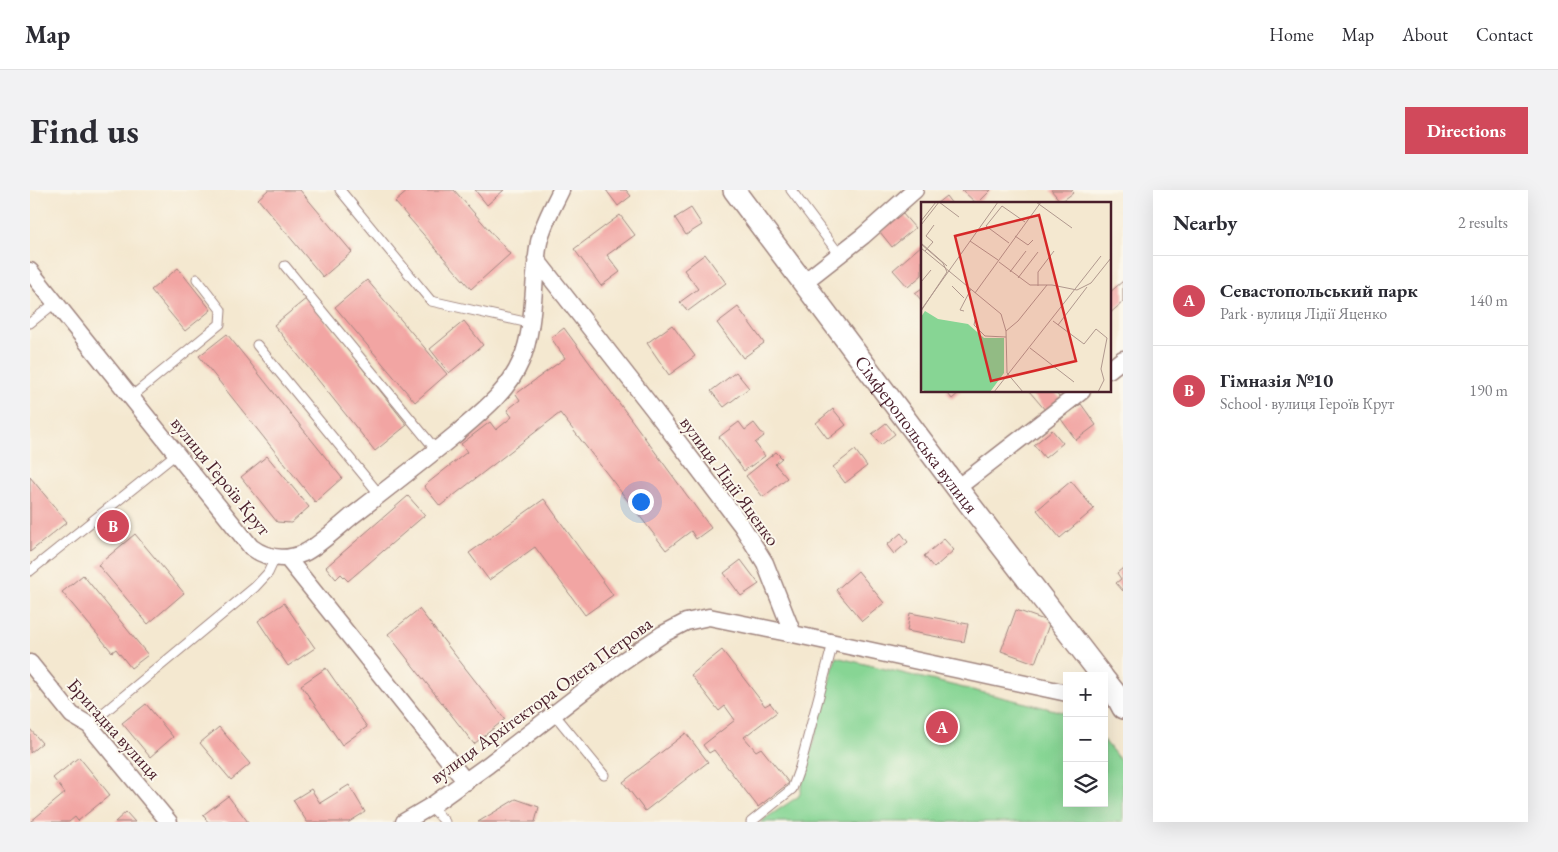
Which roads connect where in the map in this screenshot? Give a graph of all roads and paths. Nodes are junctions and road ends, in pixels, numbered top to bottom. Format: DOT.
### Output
graph roads {
  1 [pos="340,190"];
  2 [pos="561,190"];
  3 [pos="734,190"];
  4 [pos="791,190"];
  5 [pos="915,190"];
  6 [pos="840,254"];
  7 [pos="536,259"];
  8 [pos="285,266"];
  9 [pos="30,271"];
  10 [pos="197,279"];
  11 [pos="803,282"];
  12 [pos="55,303"];
  13 [pos="30,323"];
  14 [pos="529,323"];
  15 [pos="257,345"];
  16 [pos="1123,359"];
  17 [pos="1110,369"];
  18 [pos="1081,392"];
  19 [pos="131,397"];
  20 [pos="436,450"];
  21 [pos="176,454"];
  22 [pos="957,488"];
  23 [pos="380,495"];
  24 [pos="281,558"];
  25 [pos="30,571"];
  26 [pos="793,634"];
  27 [pos="832,643"];
  28 [pos="30,663"];
  29 [pos="1112,690"];
  30 [pos="1063,692"];
  31 [pos="555,714"];
  32 [pos="88,725"];
  33 [pos="604,774"];
  34 [pos="466,782"];
  35 [pos="431,806"];
  36 [pos="169,822"];
  37 [pos="404,822"];
  38 [pos="445,822"];
  39 [pos="751,822"];
  1 -- 14 [label="lane"];
  2 -- 7 [label="street"];
  3 -- 11 [label="street, Сімферопольська вулиця"];
  4 -- 6 [label="lane"];
  5 -- 6 [label="street"];
  6 -- 11 [label="street"];
  7 -- 14 [label="street"];
  7 -- 26 [label="street, вулиця Лідії Яценко"];
  8 -- 20 [label="lane"];
  9 -- 12 [label="street, вулиця Героїв Крут"];
  10 -- 19 [label="lane"];
  11 -- 22 [label="street, Сімферопольська вулиця"];
  12 -- 13 [label="lane"];
  12 -- 19 [label="street, вулиця Героїв Крут"];
  14 -- 20 [label="street"];
  15 -- 23 [label="lane"];
  16 -- 17 [label="street"];
  18 -- 22 [label="street"];
  19 -- 21 [label="street, вулиця Героїв Крут"];
  20 -- 23 [label="street"];
  21 -- 24 [label="street, вулиця Героїв Крут"];
  21 -- 25 [label="lane"];
  22 -- 29 [label="street, Сімферопольська вулиця"];
  23 -- 24 [label="street"];
  24 -- 32 [label="lane"];
  24 -- 34 [label="street, вулиця Героїв Крут"];
  26 -- 27 [label="street"];
  26 -- 31 [label="street, вулиця Архітектора Олега Петрова"];
  27 -- 30 [label="street"];
  27 -- 39 [label="lane"];
  28 -- 32 [label="street, Бригадна вулиця"];
  31 -- 33 [label="lane"];
  31 -- 34 [label="street, вулиця Архітектора Олега Петрова"];
  32 -- 36 [label="street, Бригадна вулиця"];
  34 -- 35 [label="street, вулиця Архітектора Олега Петрова"];
  35 -- 37 [label="street, вулиця Архітектора Олега Петрова"];
  35 -- 38 [label="lane"];
}
